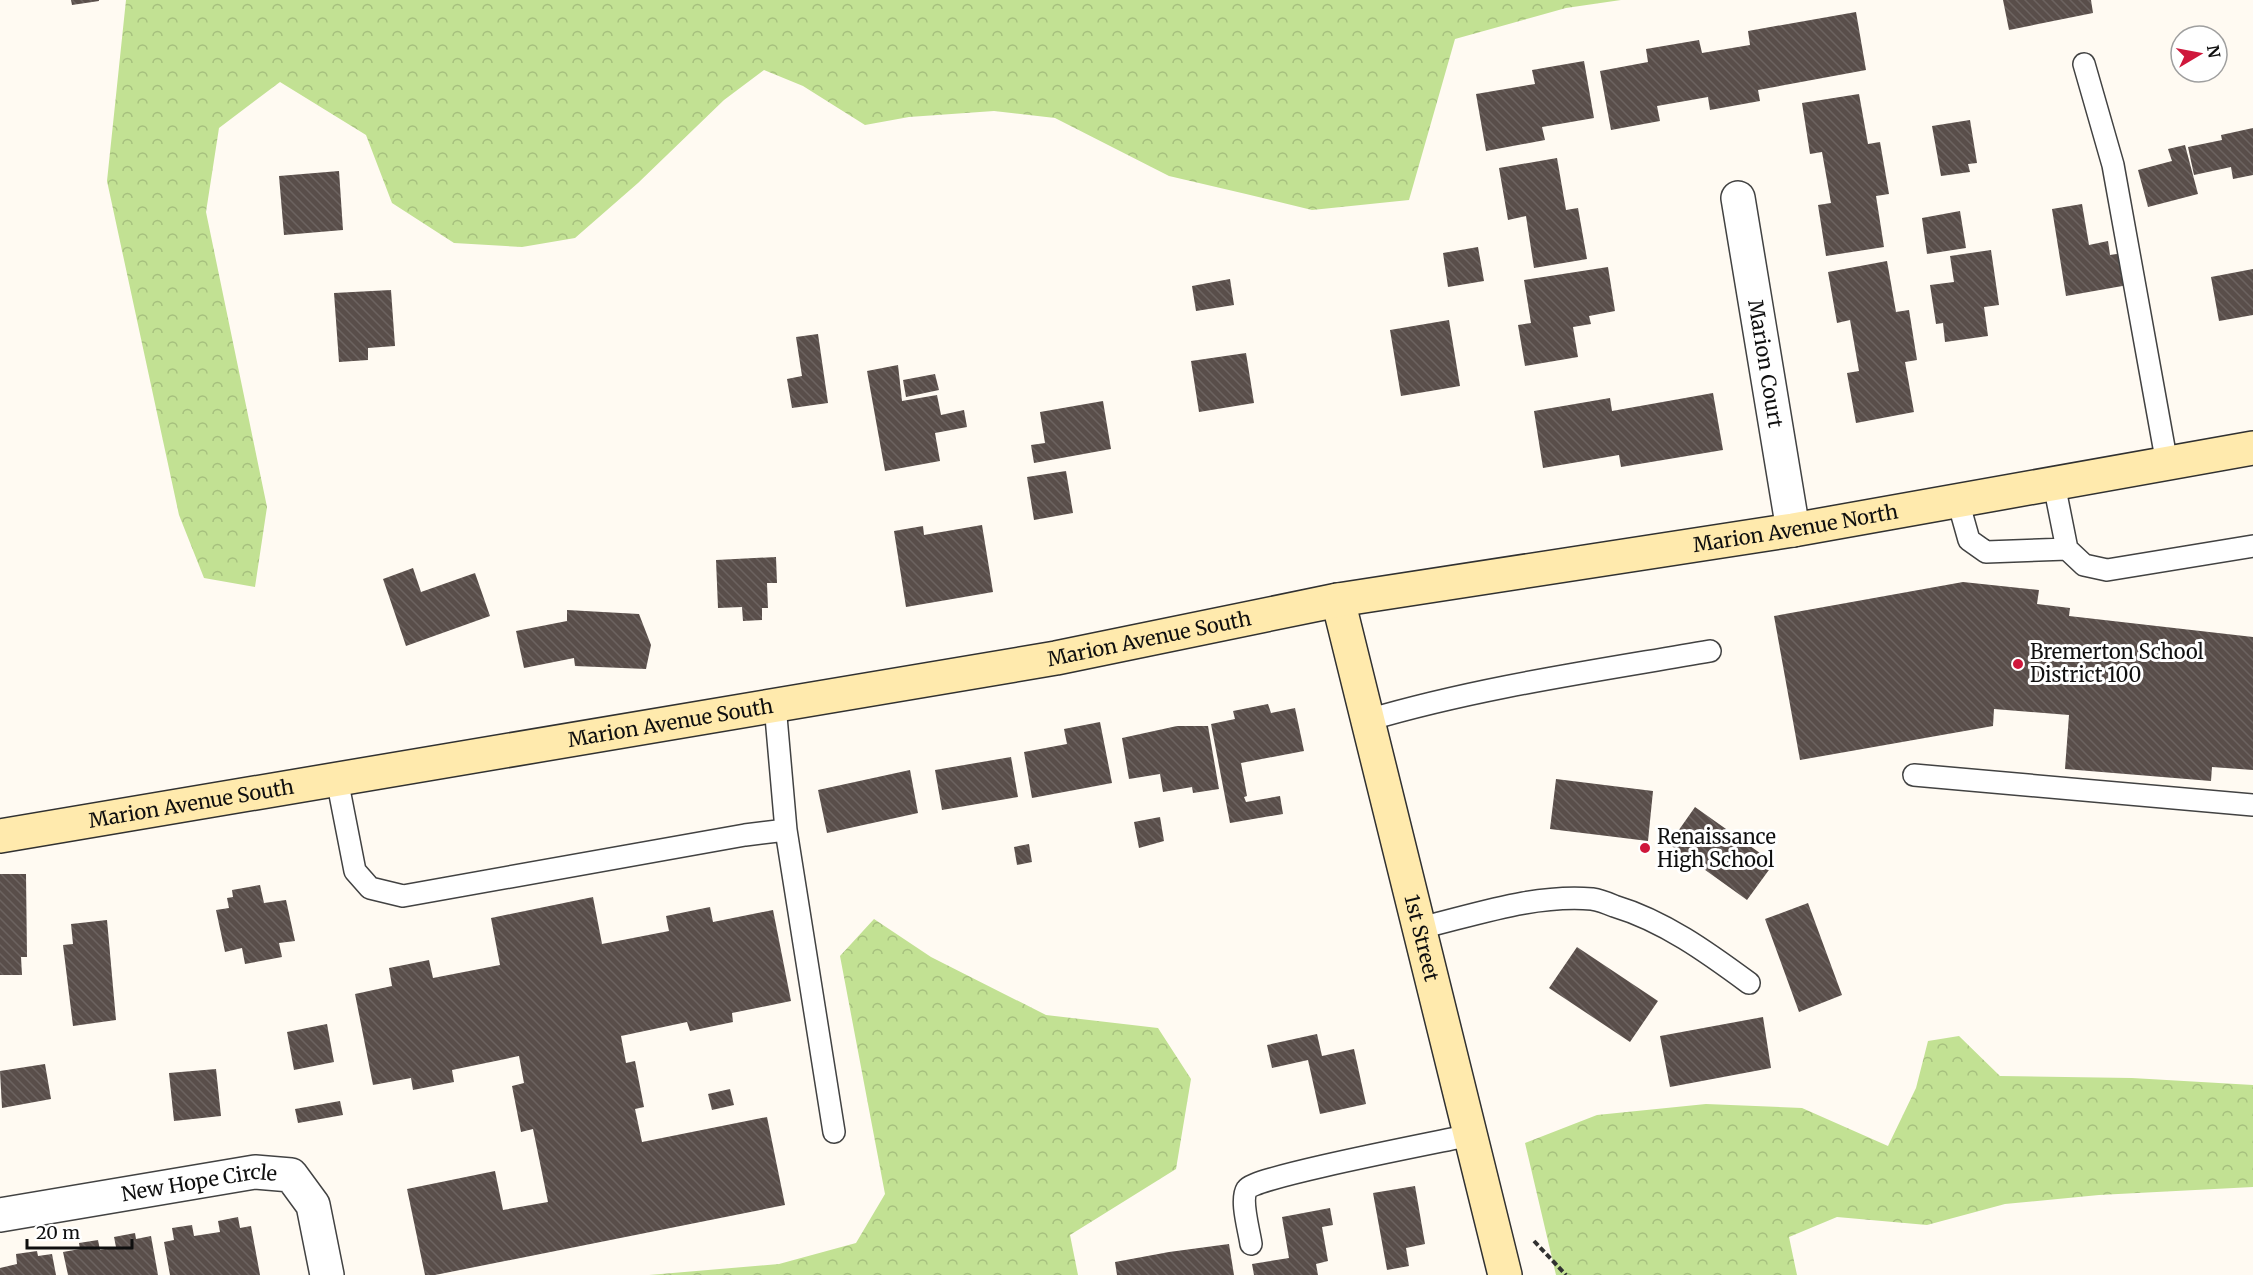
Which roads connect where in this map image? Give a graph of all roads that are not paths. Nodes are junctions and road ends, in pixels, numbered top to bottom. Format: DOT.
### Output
graph roads {
  1 [pos="2084,64"];
  2 [pos="1738,198"];
  3 [pos="2253,448"];
  4 [pos="2166,464"];
  5 [pos="2054,484"];
  6 [pos="1958,501"];
  7 [pos="1793,530"];
  8 [pos="2253,546"];
  9 [pos="2067,549"];
  10 [pos="1338,600"];
  11 [pos="1710,651"];
  12 [pos="775,705"];
  13 [pos="1368,720"];
  14 [pos="1914,775"];
  15 [pos="337,779"];
  16 [pos="2253,805"];
  17 [pos="786,830"];
  18 [pos="0,836"];
  19 [pos="1420,928"];
  20 [pos="1749,983"];
  21 [pos="834,1132"];
  22 [pos="1471,1135"];
  23 [pos="0,1215"];
  24 [pos="1251,1244"];
  25 [pos="327,1275"];
  26 [pos="1505,1275"];
  1 -- 4 [label="lane"];
  2 -- 7 [label="street, Marion Court"];
  3 -- 4 [label="main road, Marion Avenue North"];
  4 -- 5 [label="main road, Marion Avenue North"];
  5 -- 6 [label="main road, Marion Avenue North"];
  5 -- 9 [label="lane"];
  6 -- 7 [label="main road, Marion Avenue North"];
  6 -- 9 [label="lane"];
  7 -- 10 [label="main road, Marion Avenue North"];
  8 -- 9 [label="lane"];
  10 -- 12 [label="main road, Marion Avenue South"];
  10 -- 13 [label="main road, 1st Street"];
  11 -- 13 [label="lane"];
  12 -- 15 [label="main road, Marion Avenue South"];
  12 -- 17 [label="lane"];
  13 -- 19 [label="main road, 1st Street"];
  14 -- 16 [label="lane"];
  15 -- 17 [label="lane"];
  15 -- 18 [label="main road, Marion Avenue South"];
  17 -- 21 [label="lane"];
  19 -- 20 [label="lane"];
  19 -- 22 [label="main road, 1st Street"];
  22 -- 24 [label="lane"];
  22 -- 26 [label="main road, 1st Street"];
  23 -- 25 [label="street, New Hope Circle"];
}
